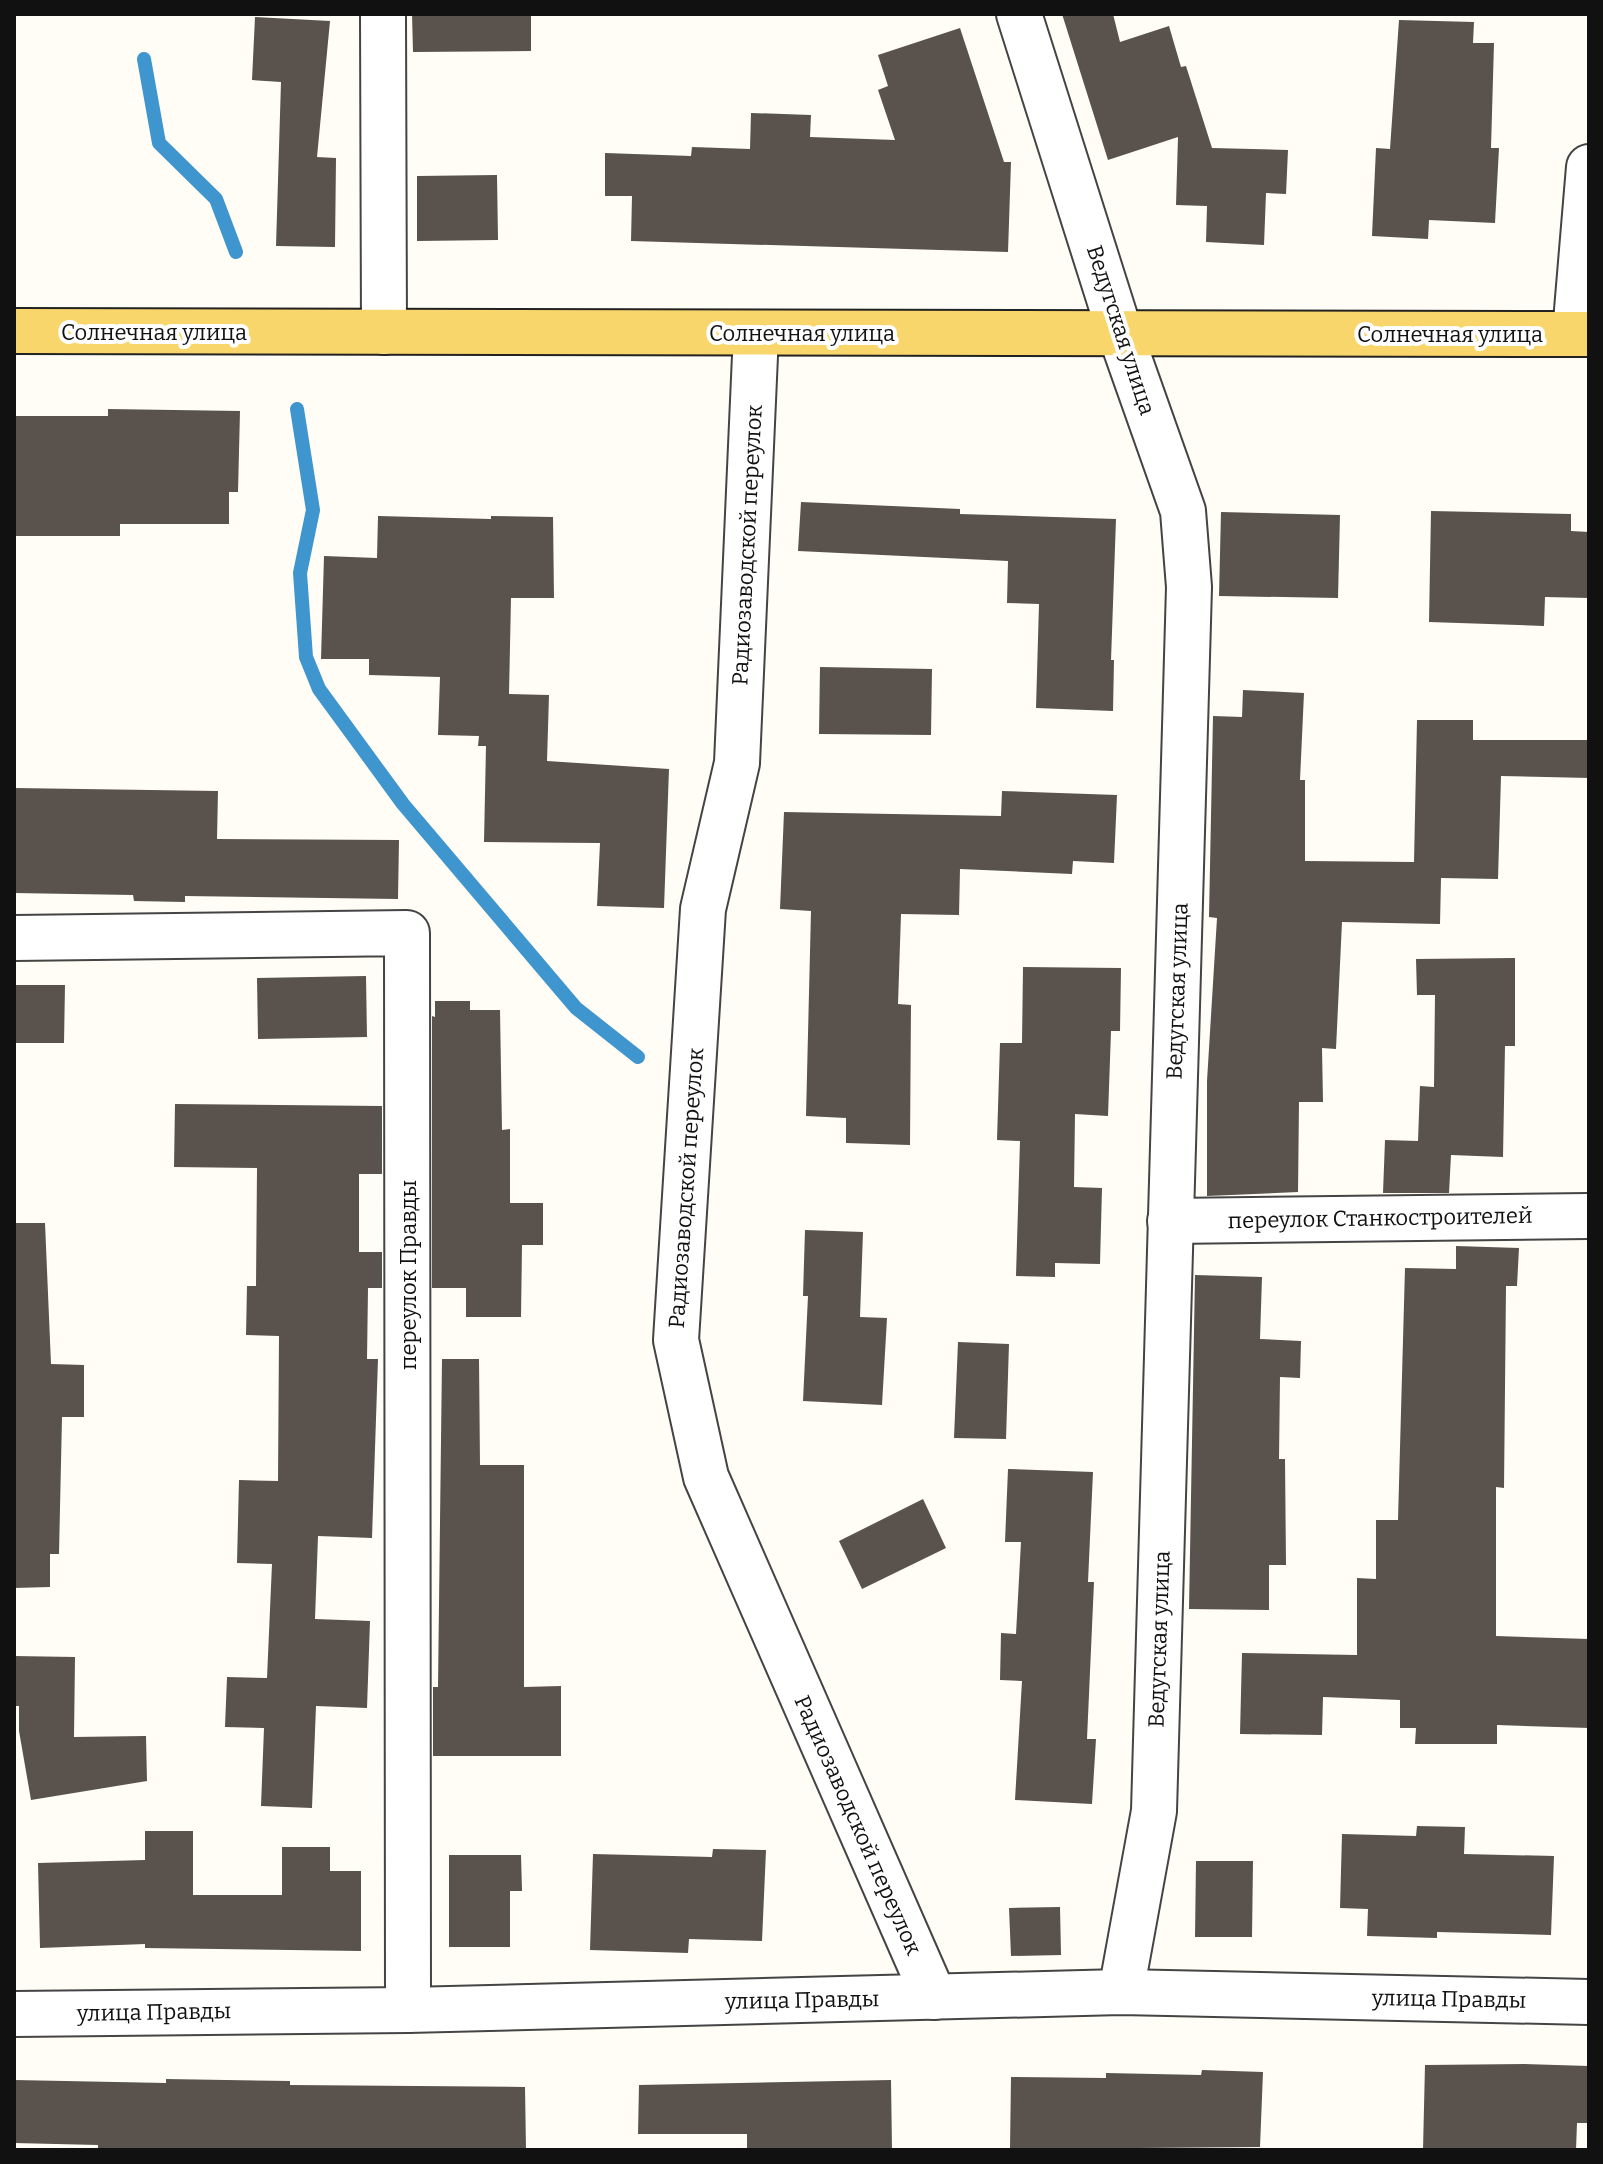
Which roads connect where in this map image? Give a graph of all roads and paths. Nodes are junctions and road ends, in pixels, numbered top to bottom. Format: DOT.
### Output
graph roads {
  1 [pos="383,14"];
  2 [pos="1019,14"];
  3 [pos="1589,167"];
  4 [pos="14,331"];
  5 [pos="384,332"];
  6 [pos="756,333"];
  7 [pos="1120,333"];
  8 [pos="1582,334"];
  9 [pos="14,938"];
  10 [pos="1589,1216"];
  11 [pos="1170,1221"];
  12 [pos="1121,1992"];
  13 [pos="934,1997"];
  14 [pos="1589,2002"];
  15 [pos="408,2010"];
  16 [pos="14,2014"];
  1 -- 5 [label="street"];
  2 -- 7 [label="street, Ведугская улица"];
  3 -- 8 [label="street"];
  4 -- 5 [label="main road, Солнечная улица"];
  5 -- 6 [label="main road, Солнечная улица"];
  6 -- 7 [label="main road, Солнечная улица"];
  6 -- 13 [label="street, Радиозаводской переулок"];
  7 -- 8 [label="main road, Солнечная улица"];
  7 -- 11 [label="street, Ведугская улица"];
  9 -- 15 [label="street, переулок Правды"];
  10 -- 11 [label="street, переулок Станкостроителей"];
  11 -- 12 [label="street, Ведугская улица"];
  12 -- 13 [label="street, улица Правды"];
  12 -- 14 [label="street, улица Правды"];
  13 -- 15 [label="street, улица Правды"];
  15 -- 16 [label="street, улица Правды"];
}
